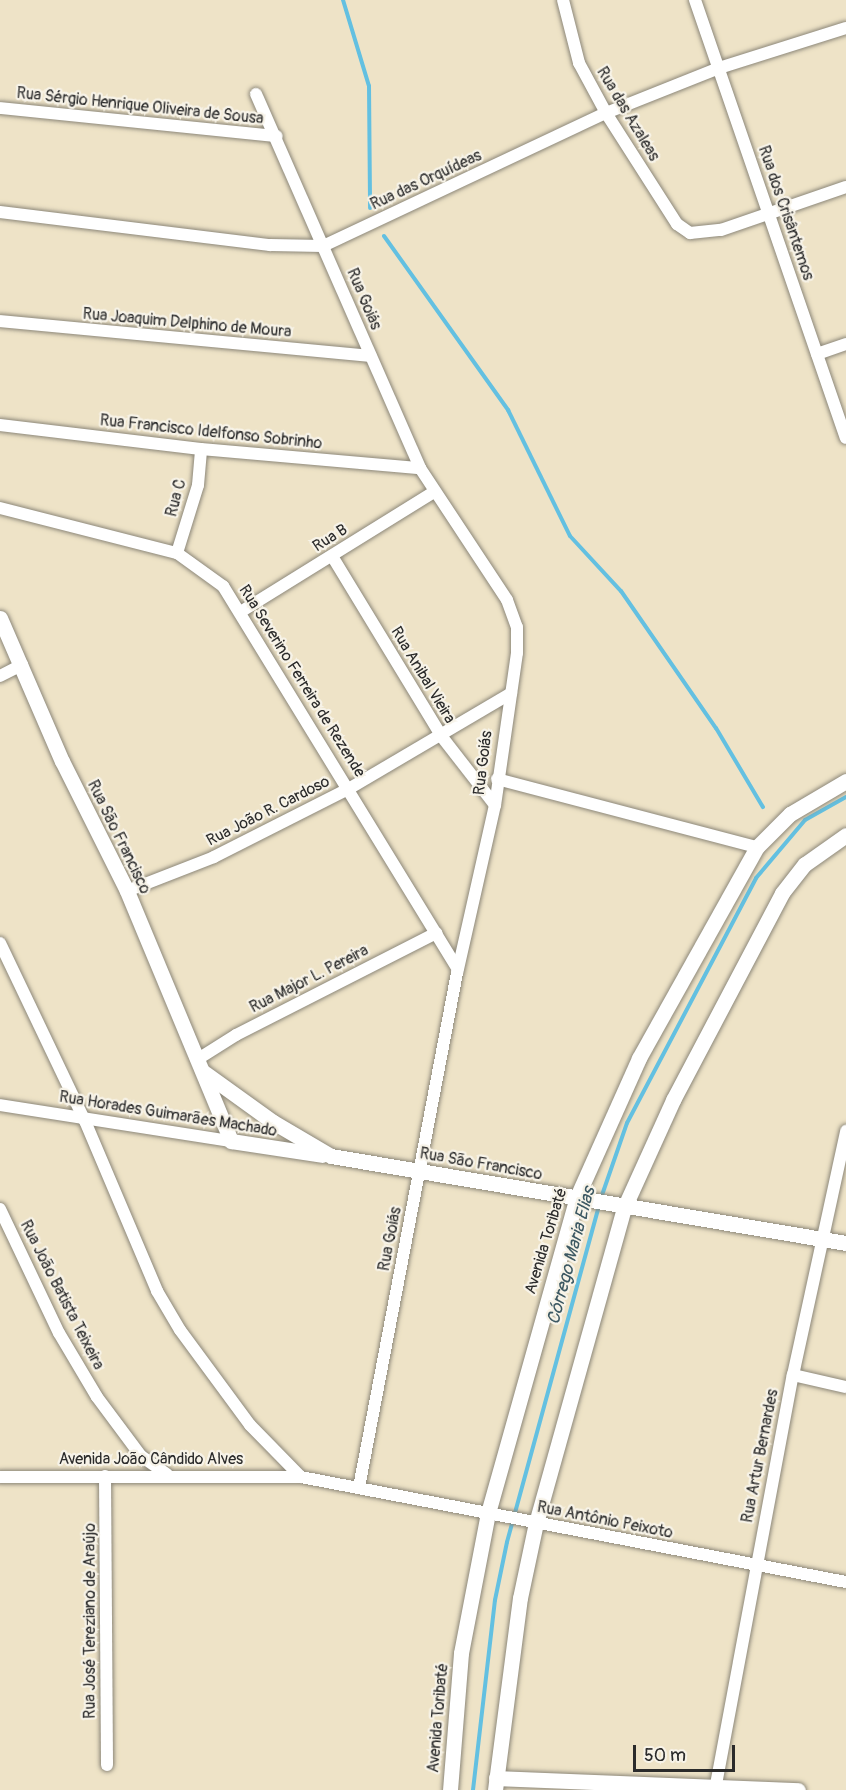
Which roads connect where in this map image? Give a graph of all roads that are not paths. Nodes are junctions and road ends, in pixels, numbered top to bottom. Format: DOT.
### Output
graph roads {
  1 [pos="563,0"];
  2 [pos="695,0"];
  3 [pos="846,28"];
  4 [pos="719,68"];
  5 [pos="256,94"];
  6 [pos="0,108"];
  7 [pos="606,113"];
  8 [pos="277,136"];
  9 [pos="846,187"];
  10 [pos="0,212"];
  11 [pos="769,214"];
  12 [pos="323,246"];
  13 [pos="0,321"];
  14 [pos="846,344"];
  15 [pos="817,354"];
  16 [pos="370,356"];
  17 [pos="0,425"];
  18 [pos="846,438"];
  19 [pos="201,449"];
  20 [pos="420,468"];
  21 [pos="434,492"];
  22 [pos="0,508"];
  23 [pos="177,553"];
  24 [pos="332,556"];
  25 [pos="242,611"];
  26 [pos="0,618"];
  27 [pos="22,665"];
  28 [pos="0,675"];
  29 [pos="511,693"];
  30 [pos="442,737"];
  31 [pos="497,778"];
  32 [pos="846,781"];
  33 [pos="350,789"];
  34 [pos="495,805"];
  35 [pos="846,835"];
  36 [pos="757,847"];
  37 [pos="127,891"];
  38 [pos="436,933"];
  39 [pos="0,943"];
  40 [pos="458,969"];
  41 [pos="202,1066"];
  42 [pos="0,1105"];
  43 [pos="85,1121"];
  44 [pos="846,1131"];
  45 [pos="231,1141"];
  46 [pos="331,1156"];
  47 [pos="420,1172"];
  48 [pos="582,1200"];
  49 [pos="619,1207"];
  50 [pos="0,1209"];
  51 [pos="822,1239"];
  52 [pos="846,1243"];
  53 [pos="793,1376"];
  54 [pos="846,1387"];
  55 [pos="167,1474"];
  56 [pos="105,1476"];
  57 [pos="0,1477"];
  58 [pos="302,1477"];
  59 [pos="359,1487"];
  60 [pos="492,1514"];
  61 [pos="532,1522"];
  62 [pos="755,1567"];
  63 [pos="846,1582"];
  64 [pos="107,1765"];
  65 [pos="496,1784"];
  66 [pos="594,1786"];
  67 [pos="716,1789"];
  68 [pos="450,1790"];
  69 [pos="798,1790"];
  1 -- 7 [label="street, Rua das Azaleas"];
  2 -- 4 [label="street, Rua dos Crisântemos"];
  3 -- 4 [label="street, Rua das Orquídeas"];
  4 -- 7 [label="street, Rua das Orquídeas"];
  4 -- 11 [label="street, Rua dos Crisântemos"];
  5 -- 8 [label="street, Rua Goiás"];
  6 -- 8 [label="street, Rua Sérgio Henrique Oliveira de Sousa"];
  7 -- 11 [label="street, Rua das Azaleas"];
  7 -- 12 [label="street, Rua das Orquídeas"];
  8 -- 12 [label="street, Rua Goiás"];
  9 -- 11 [label="street"];
  10 -- 12 [label="street, Rua das Orquídeas"];
  11 -- 15 [label="street, Rua dos Crisântemos"];
  12 -- 16 [label="street, Rua Goiás"];
  13 -- 16 [label="street, Rua Joaquim Delphino de Moura"];
  14 -- 15 [label="street"];
  15 -- 18 [label="street, Rua dos Crisântemos"];
  16 -- 20 [label="street, Rua Goiás"];
  17 -- 19 [label="street, Rua Francisco Idelfonso Sobrinho"];
  19 -- 20 [label="street, Rua Francisco Idelfonso Sobrinho"];
  19 -- 23 [label="street, Rua C"];
  20 -- 21 [label="street, Rua Goiás"];
  21 -- 24 [label="street, Rua B"];
  21 -- 29 [label="street, Rua Goiás"];
  22 -- 23 [label="street, Rua Severino Ferreira de Rezende"];
  23 -- 25 [label="street, Rua Severino Ferreira de Rezende"];
  24 -- 25 [label="street, Rua B"];
  24 -- 30 [label="street, Rua Anibal Vieira"];
  25 -- 33 [label="street, Rua Severino Ferreira de Rezende"];
  26 -- 27 [label="street, Rua São Francisco"];
  27 -- 28 [label="street"];
  27 -- 37 [label="street, Rua São Francisco"];
  29 -- 30 [label="street, Rua João R. Cardoso"];
  29 -- 31 [label="street, Rua Goiás"];
  30 -- 33 [label="street, Rua João R. Cardoso"];
  30 -- 34 [label="street, Rua Anibal Vieira"];
  31 -- 34 [label="street, Rua Goiás"];
  31 -- 36 [label="street"];
  32 -- 36 [label="street, Avenida Toribaté"];
  33 -- 37 [label="street, Rua João R. Cardoso"];
  33 -- 38 [label="street, Rua Severino Ferreira de Rezende"];
  34 -- 40 [label="street, Rua Goiás"];
  35 -- 49 [label="street"];
  36 -- 48 [label="street, Avenida Toribaté"];
  37 -- 41 [label="street, Rua São Francisco"];
  38 -- 40 [label="street, Rua Severino Ferreira de Rezende"];
  38 -- 41 [label="street, Rua Major L. Pereira"];
  39 -- 43 [label="street"];
  40 -- 47 [label="street, Rua Goiás"];
  41 -- 45 [label="street, Rua São Francisco"];
  41 -- 46 [label="street, Rua São Francisco"];
  42 -- 43 [label="street, Rua Horades Guimarães Machado"];
  43 -- 45 [label="street, Rua Horades Guimarães Machado"];
  43 -- 58 [label="street"];
  44 -- 51 [label="street, Rua Artur Bernardes"];
  45 -- 46 [label="street, Rua Horades Guimarães Machado"];
  46 -- 47 [label="street, Rua São Francisco"];
  47 -- 48 [label="street, Rua São Francisco"];
  47 -- 59 [label="street, Rua Goiás"];
  48 -- 49 [label="street, Rua São Francisco"];
  48 -- 60 [label="street, Avenida Toribaté"];
  49 -- 51 [label="street, Rua São Francisco"];
  49 -- 61 [label="street"];
  50 -- 55 [label="street, Rua João Batista Teixeira"];
  51 -- 52 [label="street, Rua São Francisco"];
  51 -- 53 [label="street, Rua Artur Bernardes"];
  53 -- 54 [label="street"];
  53 -- 62 [label="street, Rua Artur Bernardes"];
  55 -- 56 [label="street, Avenida João Cândido Alves"];
  55 -- 58 [label="street, Avenida João Cândido Alves"];
  56 -- 57 [label="street, Avenida João Cândido Alves"];
  56 -- 64 [label="street, Rua José Tereziano de Araújo"];
  58 -- 59 [label="street, Avenida João Cândido Alves"];
  59 -- 60 [label="street, Rua Antônio Peixoto"];
  60 -- 61 [label="street, Rua Antônio Peixoto"];
  60 -- 68 [label="street, Avenida Toribaté"];
  61 -- 62 [label="street, Rua Antônio Peixoto"];
  61 -- 65 [label="street"];
  62 -- 63 [label="street, Rua Antônio Peixoto"];
  62 -- 67 [label="street, Rua Artur Bernardes"];
  65 -- 66 [label="street"];
  66 -- 67 [label="street"];
  67 -- 69 [label="street"];
}
